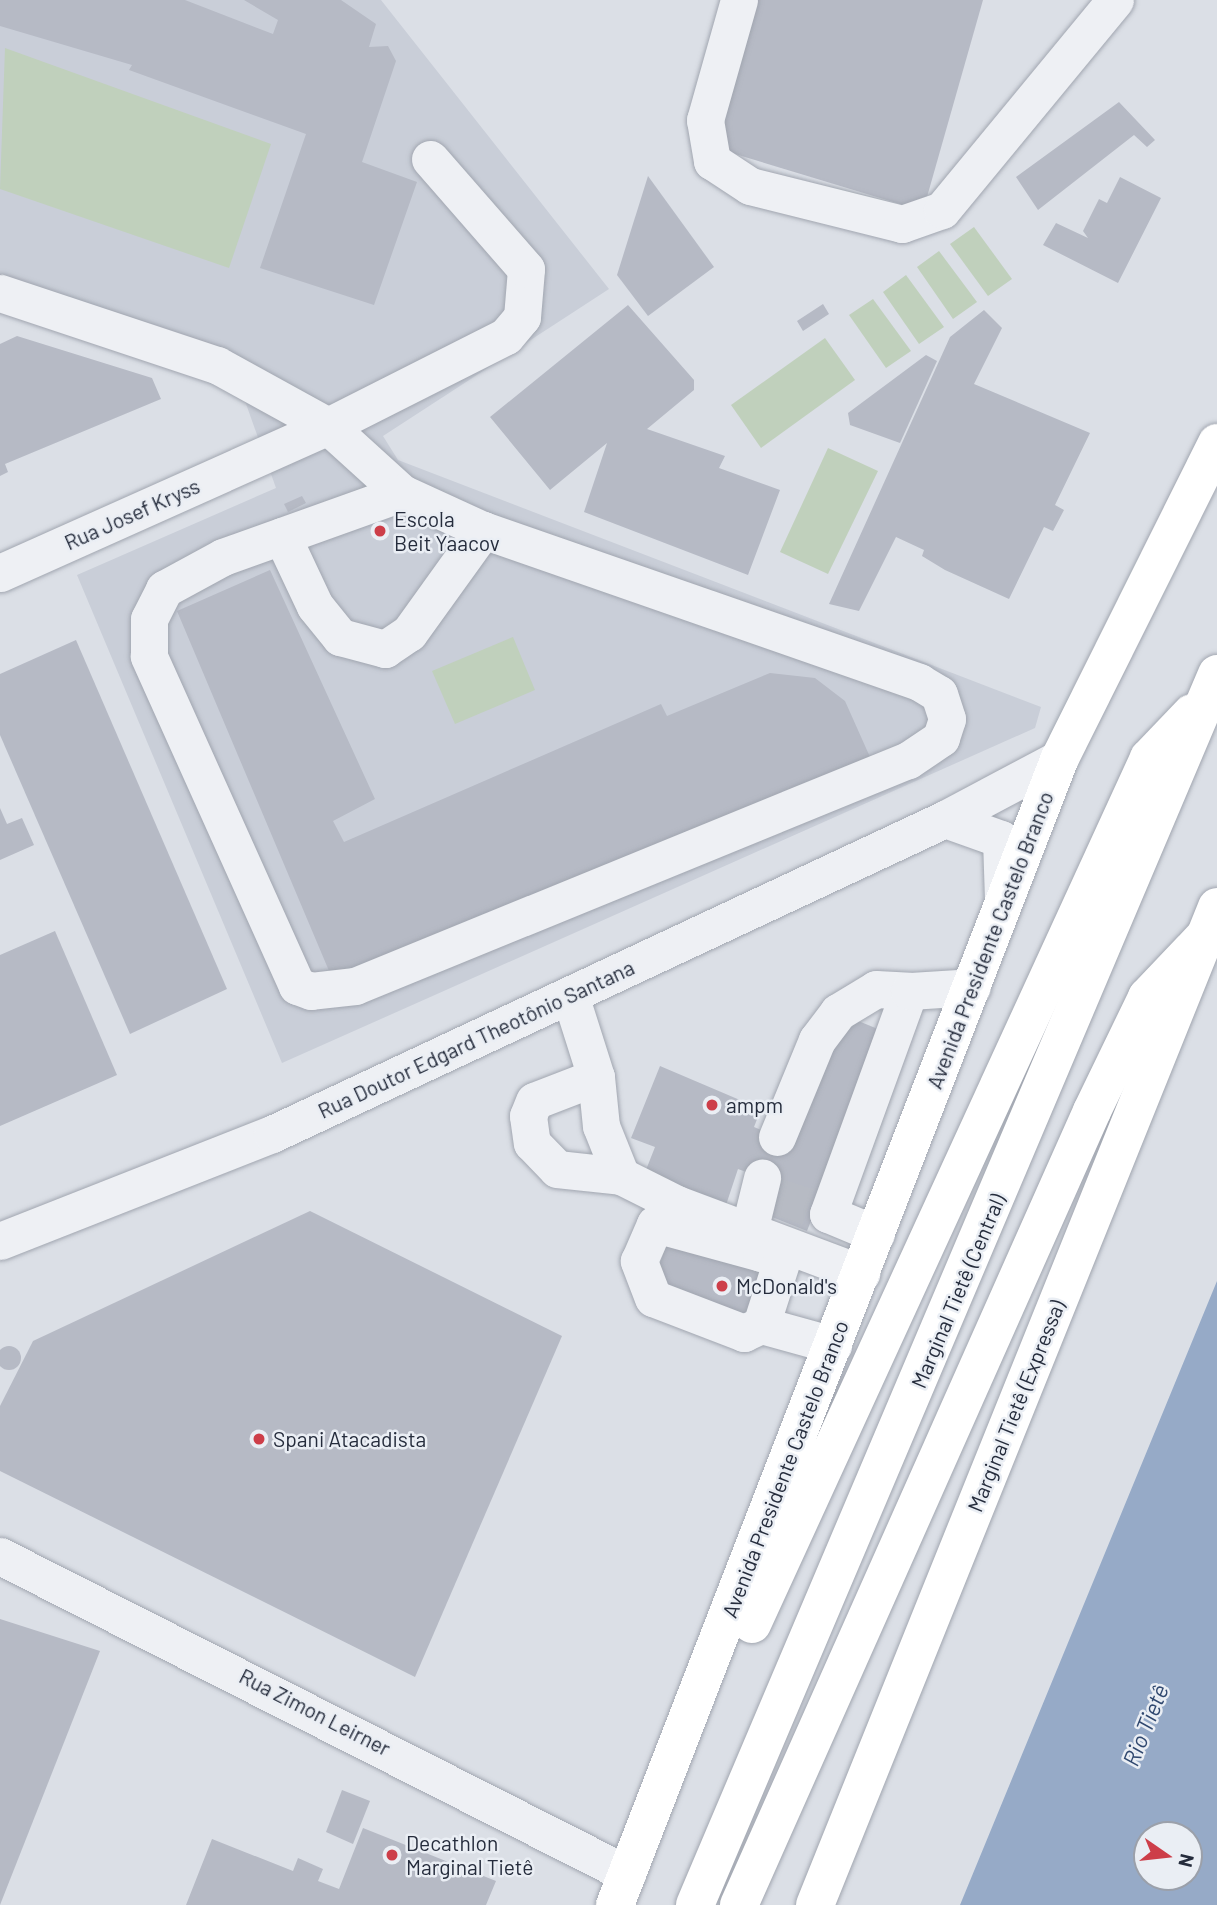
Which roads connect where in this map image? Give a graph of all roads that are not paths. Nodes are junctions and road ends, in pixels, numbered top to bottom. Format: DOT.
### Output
graph roads {
  1 [pos="739,0"];
  2 [pos="1115,0"];
  3 [pos="430,159"];
  4 [pos="0,293"];
  5 [pos="328,426"];
  6 [pos="1217,443"];
  7 [pos="402,493"];
  8 [pos="483,530"];
  9 [pos="282,536"];
  10 [pos="0,573"];
  11 [pos="1212,686"];
  12 [pos="1060,758"];
  13 [pos="945,818"];
  14 [pos="1003,906"];
  15 [pos="1211,921"];
  16 [pos="972,987"];
  17 [pos="909,991"];
  18 [pos="570,995"];
  19 [pos="596,1077"];
  20 [pos="777,1137"];
  21 [pos="621,1176"];
  22 [pos="765,1188"];
  23 [pos="749,1231"];
  24 [pos="876,1234"];
  25 [pos="0,1241"];
  26 [pos="786,1247"];
  27 [pos="861,1273"];
  28 [pos="761,1325"];
  29 [pos="833,1345"];
  30 [pos="0,1556"];
  31 [pos="682,1725"];
  32 [pos="621,1890"];
  33 [pos="695,1905"];
  34 [pos="739,1905"];
  35 [pos="815,1905"];
  1 -- 2 [label="street"];
  3 -- 5 [label="street, Rua Josef Kryss"];
  4 -- 5 [label="street"];
  5 -- 7 [label="street"];
  5 -- 10 [label="street, Rua Josef Kryss"];
  6 -- 12 [label="highway, Avenida Presidente Castelo Branco"];
  7 -- 8 [label="street"];
  7 -- 9 [label="street"];
  8 -- 9 [label="street"];
  8 -- 9 [label="street"];
  11 -- 31 [label="highway"];
  11 -- 33 [label="highway, Marginal Tietê (Central)"];
  12 -- 13 [label="street, Rua Doutor Edgard Theotônio Santana"];
  12 -- 14 [label="highway, Avenida Presidente Castelo Branco"];
  13 -- 14 [label="street"];
  13 -- 18 [label="street, Rua Doutor Edgard Theotônio Santana"];
  14 -- 16 [label="highway, Avenida Presidente Castelo Branco"];
  15 -- 34 [label="highway"];
  15 -- 35 [label="highway, Marginal Tietê (Expressa)"];
  16 -- 17 [label="street"];
  16 -- 24 [label="highway, Avenida Presidente Castelo Branco"];
  17 -- 20 [label="street"];
  17 -- 24 [label="street"];
  18 -- 19 [label="street"];
  18 -- 25 [label="street, Rua Doutor Edgard Theotônio Santana"];
  19 -- 21 [label="street"];
  19 -- 21 [label="street"];
  21 -- 23 [label="street"];
  22 -- 23 [label="street"];
  23 -- 26 [label="street"];
  24 -- 27 [label="highway, Avenida Presidente Castelo Branco"];
  26 -- 27 [label="street"];
  26 -- 28 [label="street"];
  26 -- 28 [label="street"];
  27 -- 29 [label="highway, Avenida Presidente Castelo Branco"];
  28 -- 29 [label="street"];
  29 -- 31 [label="highway, Avenida Presidente Castelo Branco"];
  30 -- 32 [label="street, Rua Zimon Leirner"];
  31 -- 32 [label="highway, Avenida Presidente Castelo Branco"];
}
